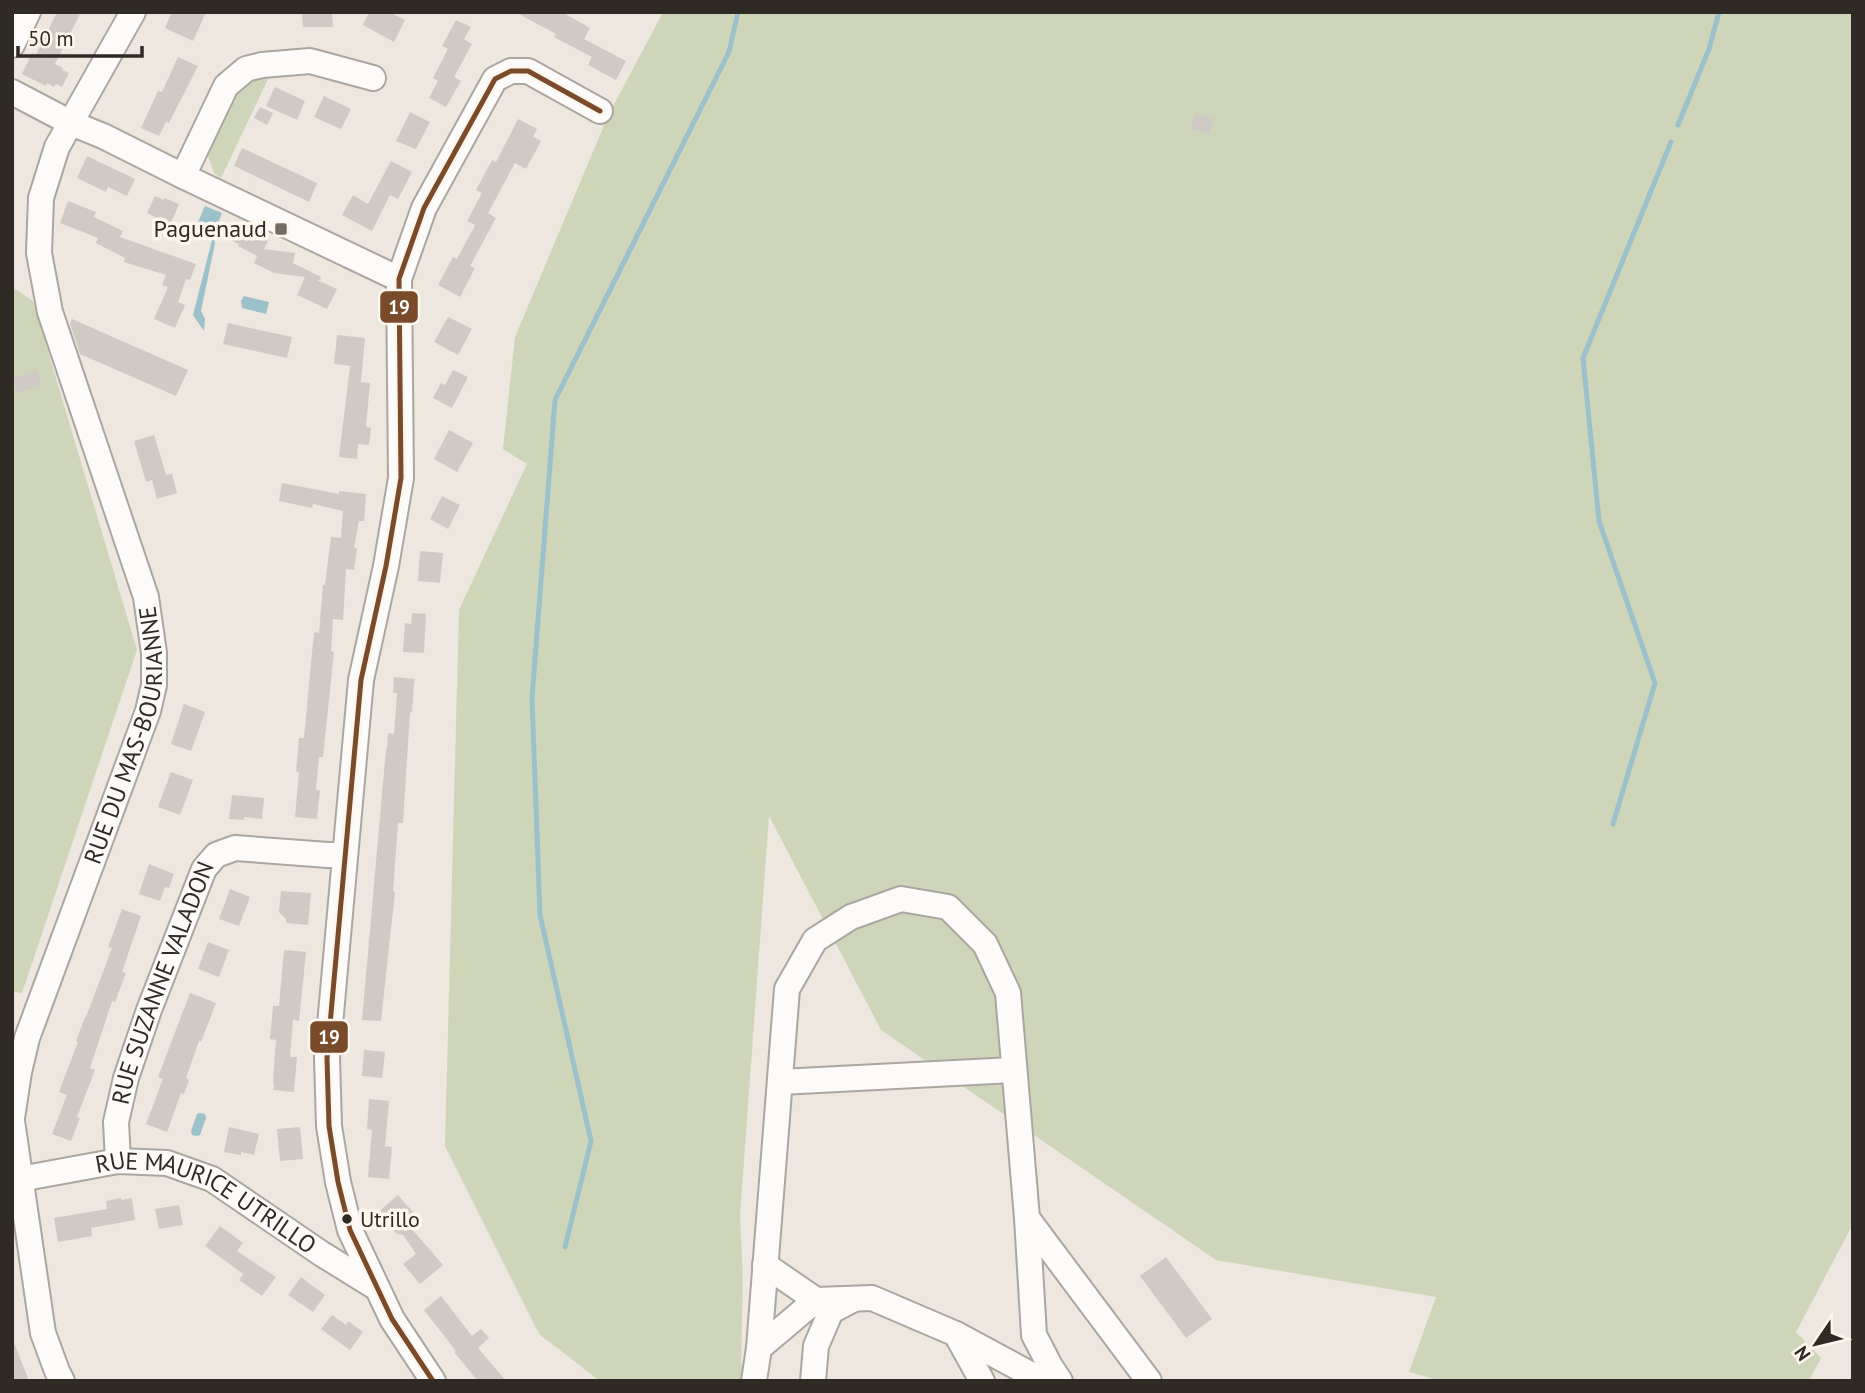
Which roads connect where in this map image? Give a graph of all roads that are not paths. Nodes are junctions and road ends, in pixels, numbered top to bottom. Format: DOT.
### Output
graph roads {
  1 [pos="28,12"];
  2 [pos="133,12"];
  3 [pos="12,45"];
  4 [pos="373,78"];
  5 [pos="12,92"];
  6 [pos="600,111"];
  7 [pos="71,123"];
  8 [pos="183,176"];
  9 [pos="399,279"];
  10 [pos="345,855"];
  11 [pos="18,1049"];
  12 [pos="1013,1070"];
  13 [pos="780,1082"];
  14 [pos="12,1120"];
  15 [pos="118,1161"];
  16 [pos="20,1179"];
  17 [pos="1027,1218"];
  18 [pos="765,1265"];
  19 [pos="377,1288"];
  20 [pos="853,1299"];
  21 [pos="816,1300"];
  22 [pos="956,1334"];
  23 [pos="759,1348"];
  24 [pos="62,1381"];
  25 [pos="433,1381"];
  26 [pos="754,1381"];
  27 [pos="813,1381"];
  28 [pos="982,1381"];
  29 [pos="1043,1381"];
  30 [pos="1060,1381"];
  31 [pos="1149,1381"];
  1 -- 3 [label="street"];
  2 -- 7 [label="street, RUE DU MAS-BOURIANNE"];
  4 -- 8 [label="street"];
  5 -- 7 [label="street"];
  6 -- 9 [label="street"];
  7 -- 8 [label="street"];
  7 -- 11 [label="street, RUE DU MAS-BOURIANNE"];
  8 -- 9 [label="street"];
  9 -- 10 [label="street"];
  10 -- 15 [label="street, RUE SUZANNE VALADON"];
  10 -- 19 [label="street"];
  11 -- 14 [label="street, RUE DU MAS-BOURIANNE"];
  12 -- 13 [label="street"];
  12 -- 13 [label="street"];
  12 -- 17 [label="street"];
  13 -- 18 [label="street"];
  14 -- 16 [label="street, RUE DU MAS-BOURIANNE"];
  15 -- 16 [label="street, RUE MAURICE UTRILLO"];
  15 -- 19 [label="street, RUE MAURICE UTRILLO"];
  16 -- 24 [label="street, RUE DU MAS-BOURIANNE"];
  17 -- 30 [label="street"];
  17 -- 31 [label="street"];
  18 -- 21 [label="street"];
  18 -- 23 [label="street"];
  19 -- 25 [label="street"];
  20 -- 21 [label="street"];
  20 -- 22 [label="street"];
  20 -- 27 [label="street"];
  21 -- 23 [label="street"];
  22 -- 28 [label="street"];
  22 -- 29 [label="street"];
  23 -- 26 [label="street"];
}
